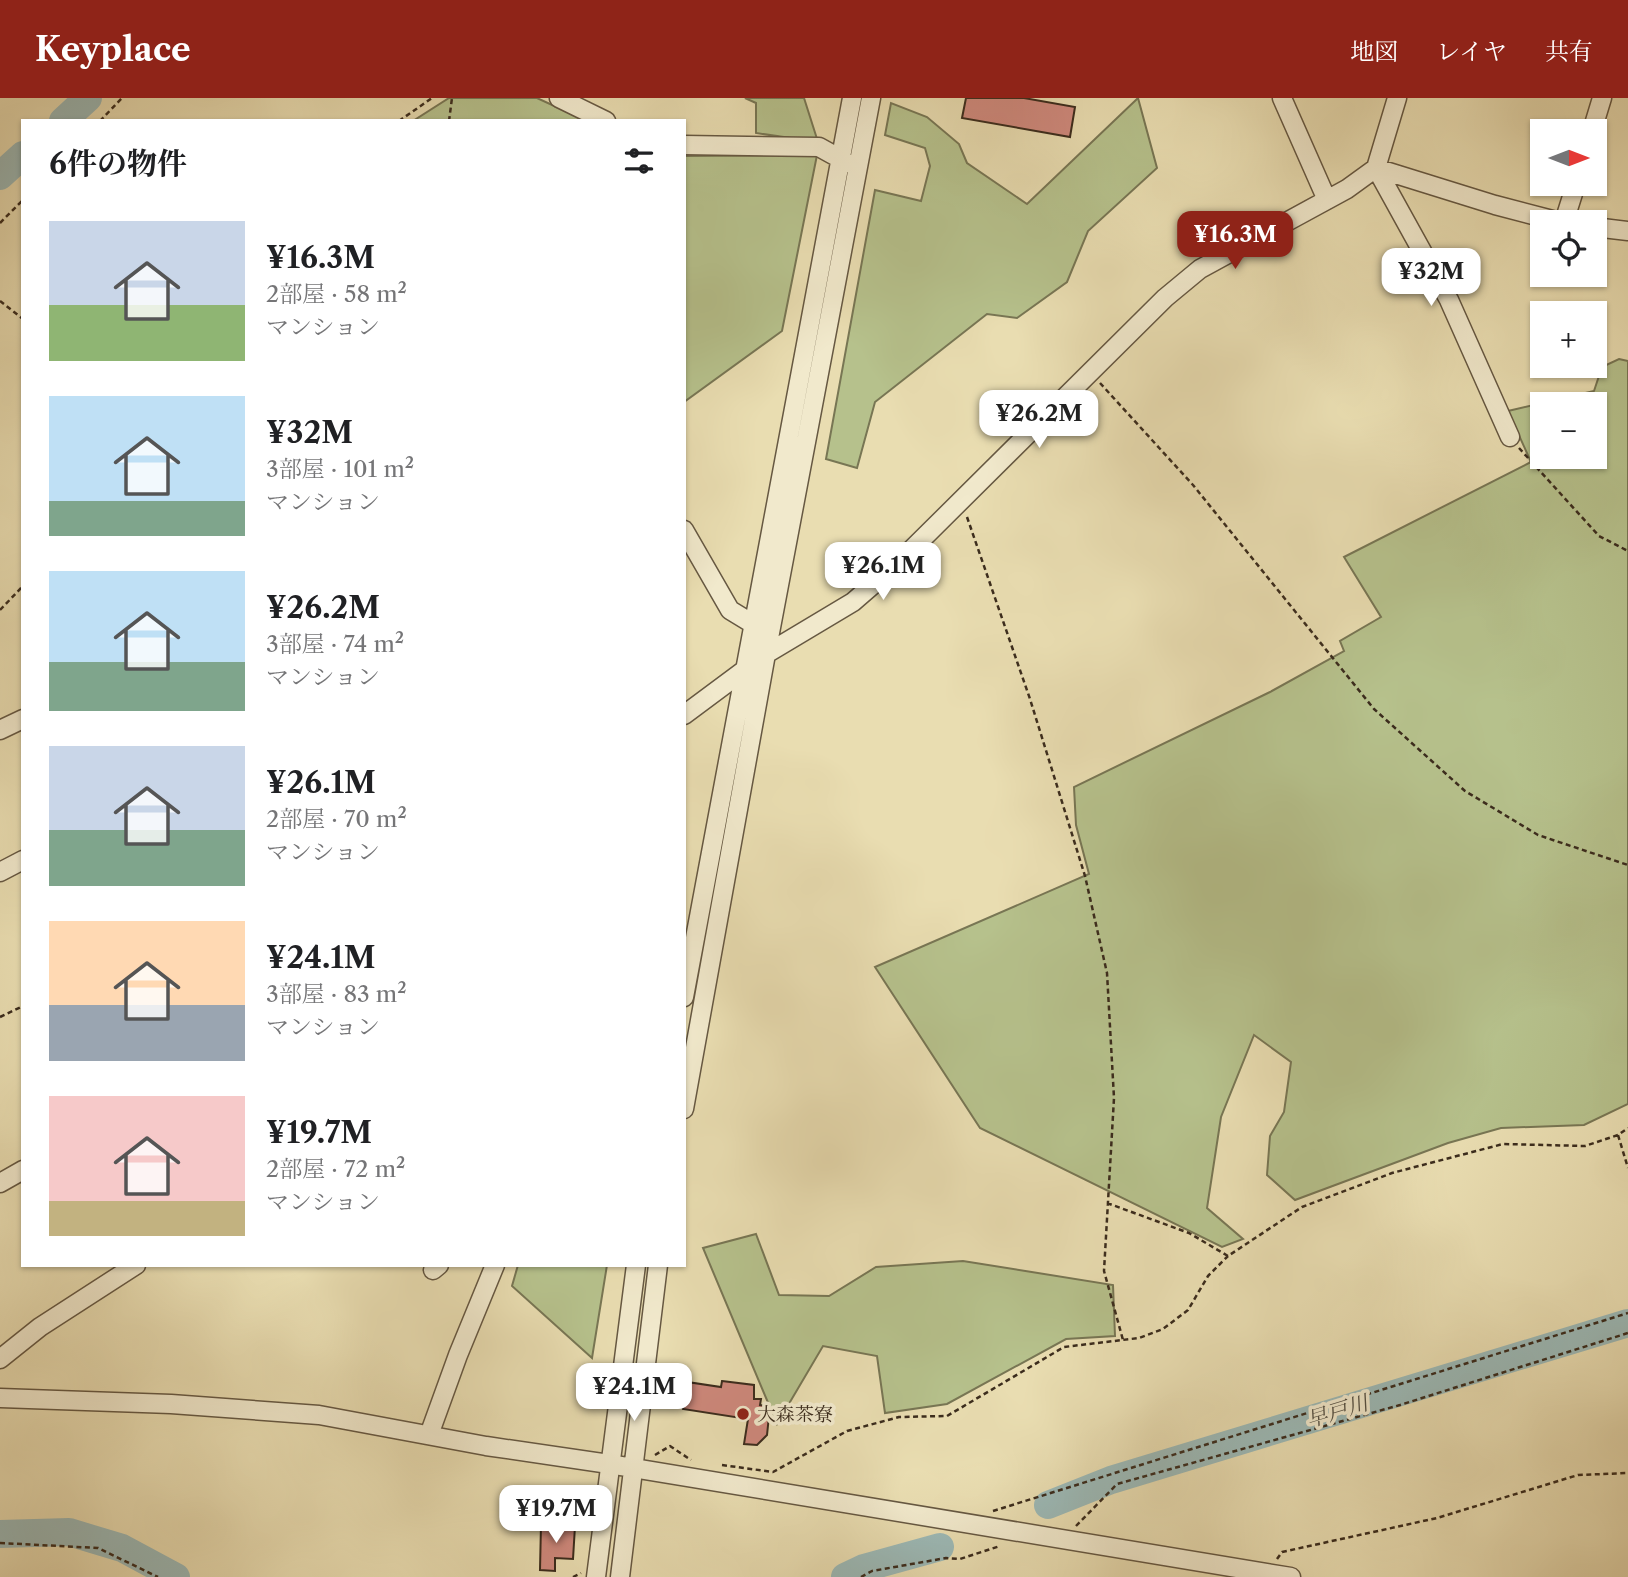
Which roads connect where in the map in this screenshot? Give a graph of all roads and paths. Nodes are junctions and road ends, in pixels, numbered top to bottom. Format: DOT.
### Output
graph roads {
  1 [pos="122,98"];
  2 [pos="432,98"];
  3 [pos="452,98"];
  4 [pos="559,98"];
  5 [pos="852,98"];
  6 [pos="871,98"];
  7 [pos="1282,98"];
  8 [pos="1397,98"];
  9 [pos="1602,98"];
  10 [pos="102,119"];
  11 [pos="402,119"];
  12 [pos="449,119"];
  13 [pos="602,119"];
  14 [pos="1596,119"];
  15 [pos="686,145"];
  16 [pos="841,157"];
  17 [pos="858,169"];
  18 [pos="1376,169"];
  19 [pos="1326,200"];
  20 [pos="21,202"];
  21 [pos="1530,214"];
  22 [pos="0,223"];
  23 [pos="1607,229"];
  24 [pos="1628,231"];
  25 [pos="0,301"];
  26 [pos="21,317"];
  27 [pos="1091,372"];
  28 [pos="1510,438"];
  29 [pos="961,500"];
  30 [pos="686,533"];
  31 [pos="1628,551"];
  32 [pos="21,588"];
  33 [pos="0,610"];
  34 [pos="753,624"];
  35 [pos="766,654"];
  36 [pos="744,671"];
  37 [pos="686,714"];
  38 [pos="21,720"];
  39 [pos="0,730"];
  40 [pos="21,861"];
  41 [pos="1628,865"];
  42 [pos="0,872"];
  43 [pos="686,986"];
  44 [pos="21,1007"];
  45 [pos="0,1017"];
  46 [pos="686,1098"];
  47 [pos="1628,1128"];
  48 [pos="1618,1135"];
  49 [pos="1628,1168"];
  50 [pos="21,1171"];
  51 [pos="0,1183"];
  52 [pos="1107,1203"];
  53 [pos="1228,1256"];
  54 [pos="133,1267"];
  55 [pos="494,1267"];
  56 [pos="636,1267"];
  57 [pos="658,1267"];
  58 [pos="1628,1313"];
  59 [pos="1628,1333"];
  60 [pos="1123,1340"];
  61 [pos="0,1359"];
  62 [pos="0,1398"];
  63 [pos="429,1436"];
  64 [pos="692,1461"];
  65 [pos="609,1464"];
  66 [pos="719,1464"];
  67 [pos="631,1469"];
  68 [pos="1628,1473"];
  69 [pos="978,1526"];
  70 [pos="1014,1532"];
  71 [pos="1063,1539"];
  72 [pos="0,1543"];
  73 [pos="1268,1573"];
  74 [pos="158,1577"];
  75 [pos="596,1577"];
  76 [pos="620,1577"];
  77 [pos="861,1577"];
  78 [pos="1291,1577"];
  1 -- 10 [label="path"];
  2 -- 11 [label="path"];
  3 -- 12 [label="path"];
  4 -- 13 [label="street"];
  5 -- 16 [label="street"];
  6 -- 17 [label="street"];
  7 -- 19 [label="street"];
  8 -- 18 [label="street"];
  9 -- 14 [label="street"];
  15 -- 16 [label="street"];
  16 -- 17 [label="street"];
  16 -- 34 [label="street"];
  17 -- 35 [label="street"];
  18 -- 19 [label="street"];
  18 -- 21 [label="street"];
  18 -- 28 [label="street"];
  19 -- 27 [label="street"];
  20 -- 22 [label="path"];
  23 -- 24 [label="street"];
  25 -- 26 [label="path"];
  27 -- 29 [label="street"];
  27 -- 41 [label="path"];
  28 -- 31 [label="path"];
  29 -- 35 [label="street"];
  29 -- 52 [label="path"];
  30 -- 34 [label="street"];
  32 -- 33 [label="path"];
  34 -- 36 [label="street"];
  35 -- 36 [label="street"];
  35 -- 46 [label="street"];
  36 -- 37 [label="street"];
  36 -- 43 [label="street"];
  38 -- 39 [label="street"];
  40 -- 42 [label="street"];
  44 -- 45 [label="path"];
  47 -- 48 [label="path"];
  48 -- 49 [label="path"];
  48 -- 53 [label="path"];
  50 -- 51 [label="street"];
  52 -- 53 [label="path"];
  52 -- 60 [label="path"];
  53 -- 60 [label="path"];
  54 -- 61 [label="street"];
  55 -- 63 [label="street"];
  56 -- 65 [label="street"];
  57 -- 67 [label="street"];
  58 -- 69 [label="path"];
  59 -- 71 [label="path"];
  60 -- 66 [label="path"];
  62 -- 63 [label="street"];
  63 -- 65 [label="street"];
  64 -- 67 [label="path"];
  65 -- 67 [label="street"];
  65 -- 75 [label="street"];
  67 -- 69 [label="street"];
  67 -- 76 [label="street"];
  68 -- 73 [label="path"];
  69 -- 70 [label="street"];
  70 -- 71 [label="street"];
  70 -- 77 [label="path"];
  71 -- 73 [label="street"];
  72 -- 74 [label="path"];
  73 -- 78 [label="street"];
}
